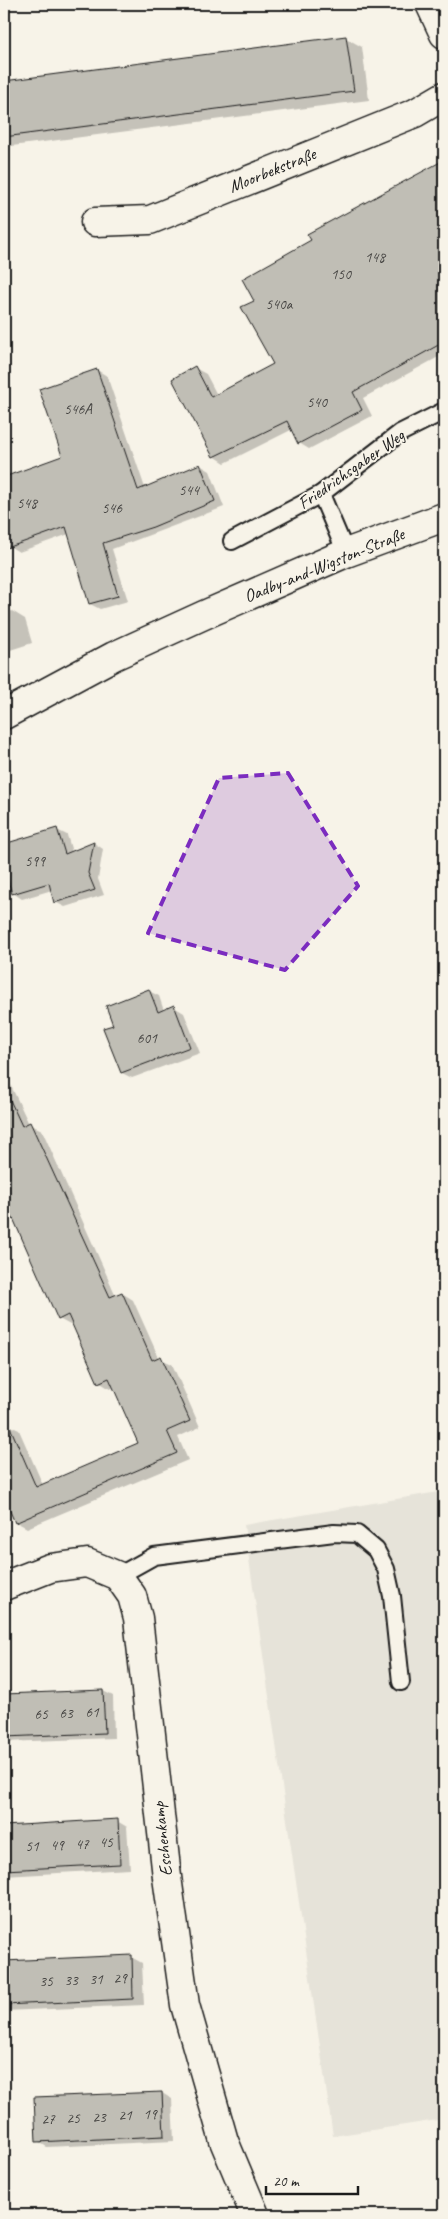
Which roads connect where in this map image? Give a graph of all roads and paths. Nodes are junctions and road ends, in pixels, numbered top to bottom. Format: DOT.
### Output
graph roads {
  1 [pos="430,4"];
  2 [pos="444,34"];
  3 [pos="444,96"];
  4 [pos="95,222"];
  5 [pos="444,411"];
  6 [pos="321,494"];
  7 [pos="444,517"];
  8 [pos="232,541"];
  9 [pos="346,553"];
  10 [pos="4,715"];
  11 [pos="118,1576"];
  12 [pos="4,1586"];
  13 [pos="401,1682"];
  14 [pos="255,2215"];
  1 -- 2 [label="street"];
  3 -- 4 [label="street, Moorbekstraße"];
  5 -- 6 [label="lane, Friedrichsgaber Weg"];
  6 -- 8 [label="lane, Friedrichsgaber Weg"];
  6 -- 9 [label="lane"];
  7 -- 9 [label="street, Oadby-and-Wigston-Straße"];
  9 -- 10 [label="street, Oadby-and-Wigston-Straße"];
  11 -- 12 [label="street"];
  11 -- 13 [label="lane"];
  11 -- 14 [label="street, Eschenkamp"];
}
